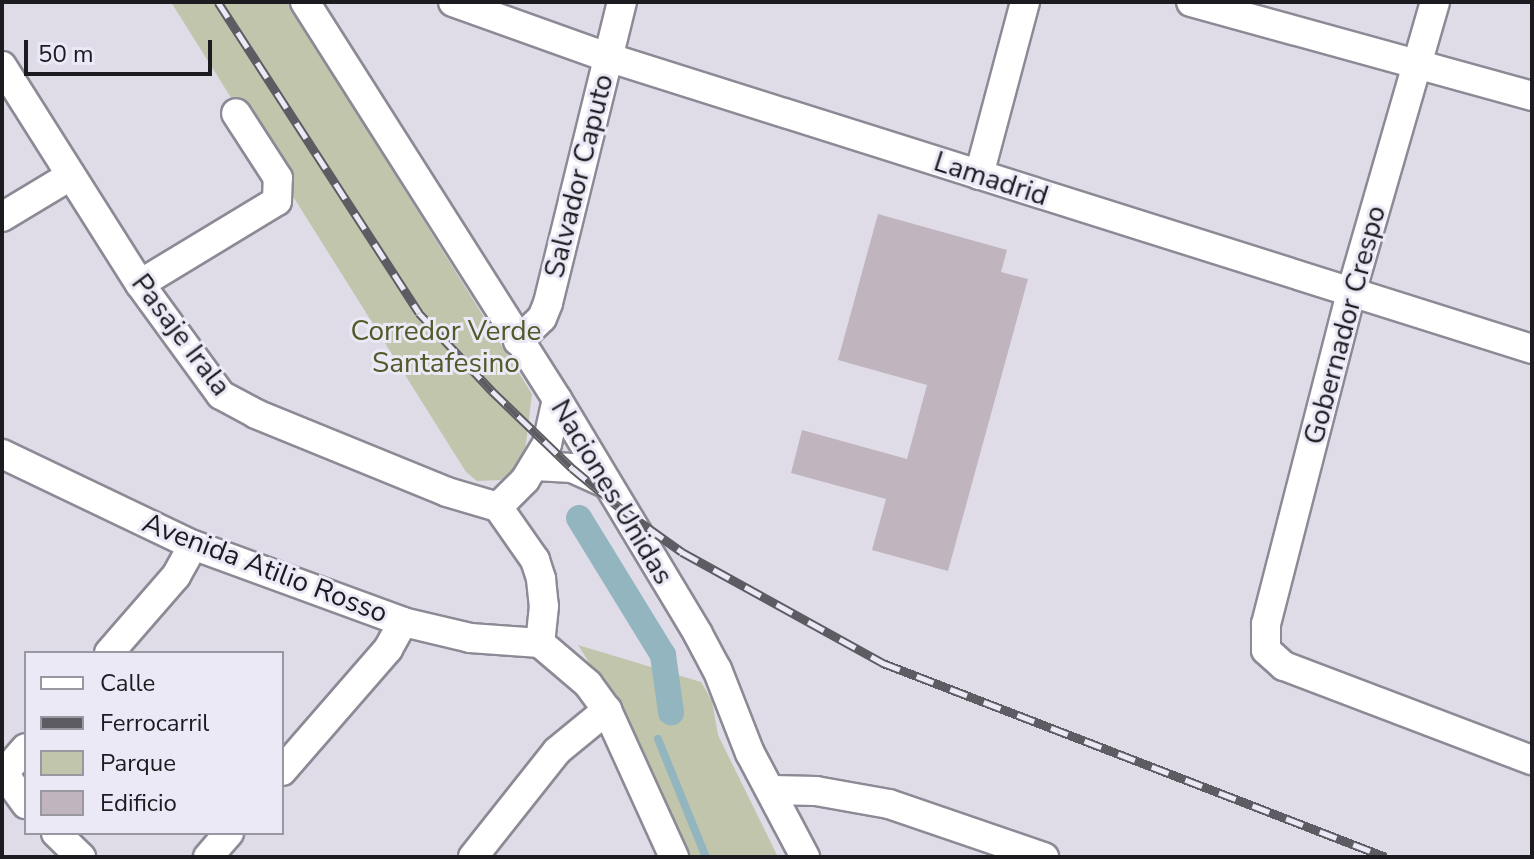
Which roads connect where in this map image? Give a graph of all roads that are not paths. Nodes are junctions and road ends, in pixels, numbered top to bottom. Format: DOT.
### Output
graph roads {
  1 [pos="305,2"];
  2 [pos="453,2"];
  3 [pos="622,2"];
  4 [pos="1025,2"];
  5 [pos="1191,2"];
  6 [pos="1435,2"];
  7 [pos="607,57"];
  8 [pos="1419,63"];
  9 [pos="2,66"];
  10 [pos="1532,96"];
  11 [pos="236,113"];
  12 [pos="979,175"];
  13 [pos="70,176"];
  14 [pos="2,217"];
  15 [pos="140,284"];
  16 [pos="1351,293"];
  17 [pos="518,341"];
  18 [pos="1532,349"];
  19 [pos="557,399"];
  20 [pos="2,454"];
  21 [pos="535,466"];
  22 [pos="605,483"];
  23 [pos="498,507"];
  24 [pos="193,545"];
  25 [pos="403,622"];
  26 [pos="540,643"];
  27 [pos="111,651"];
  28 [pos="607,710"];
  29 [pos="24,750"];
  30 [pos="1532,760"];
  31 [pos="284,769"];
  32 [pos="3,772"];
  33 [pos="772,790"];
  34 [pos="24,801"];
  35 [pos="58,835"];
  36 [pos="227,835"];
  37 [pos="81,857"];
  38 [pos="208,857"];
  39 [pos="473,857"];
  40 [pos="674,857"];
  41 [pos="805,857"];
  42 [pos="1044,857"];
  1 -- 17 [label="street, Naciones Unidas"];
  2 -- 7 [label="street, Lamadrid"];
  3 -- 7 [label="street, Salvador Caputo"];
  4 -- 12 [label="street"];
  5 -- 8 [label="street"];
  6 -- 8 [label="street, Gobernador Crespo"];
  7 -- 12 [label="street, Lamadrid"];
  7 -- 17 [label="street, Salvador Caputo"];
  8 -- 10 [label="street"];
  8 -- 16 [label="street, Gobernador Crespo"];
  9 -- 13 [label="street, Pasaje Irala"];
  11 -- 15 [label="street"];
  12 -- 16 [label="street, Lamadrid"];
  13 -- 14 [label="street"];
  13 -- 15 [label="street, Pasaje Irala"];
  15 -- 23 [label="street, Pasaje Irala"];
  16 -- 18 [label="street, Lamadrid"];
  16 -- 30 [label="street, Gobernador Crespo"];
  17 -- 19 [label="street, Naciones Unidas"];
  19 -- 21 [label="street"];
  19 -- 22 [label="street, Naciones Unidas"];
  20 -- 24 [label="street, Avenida Atilio Rosso"];
  21 -- 22 [label="street"];
  21 -- 23 [label="street"];
  22 -- 33 [label="street, Naciones Unidas"];
  23 -- 26 [label="street"];
  24 -- 25 [label="street, Avenida Atilio Rosso"];
  24 -- 27 [label="street"];
  25 -- 26 [label="street, Avenida Atilio Rosso"];
  25 -- 31 [label="street"];
  26 -- 28 [label="street"];
  28 -- 39 [label="street"];
  28 -- 40 [label="street"];
  29 -- 32 [label="street"];
  32 -- 34 [label="street"];
  33 -- 41 [label="street, Naciones Unidas"];
  33 -- 42 [label="street"];
  35 -- 37 [label="street"];
  36 -- 38 [label="street"];
}
